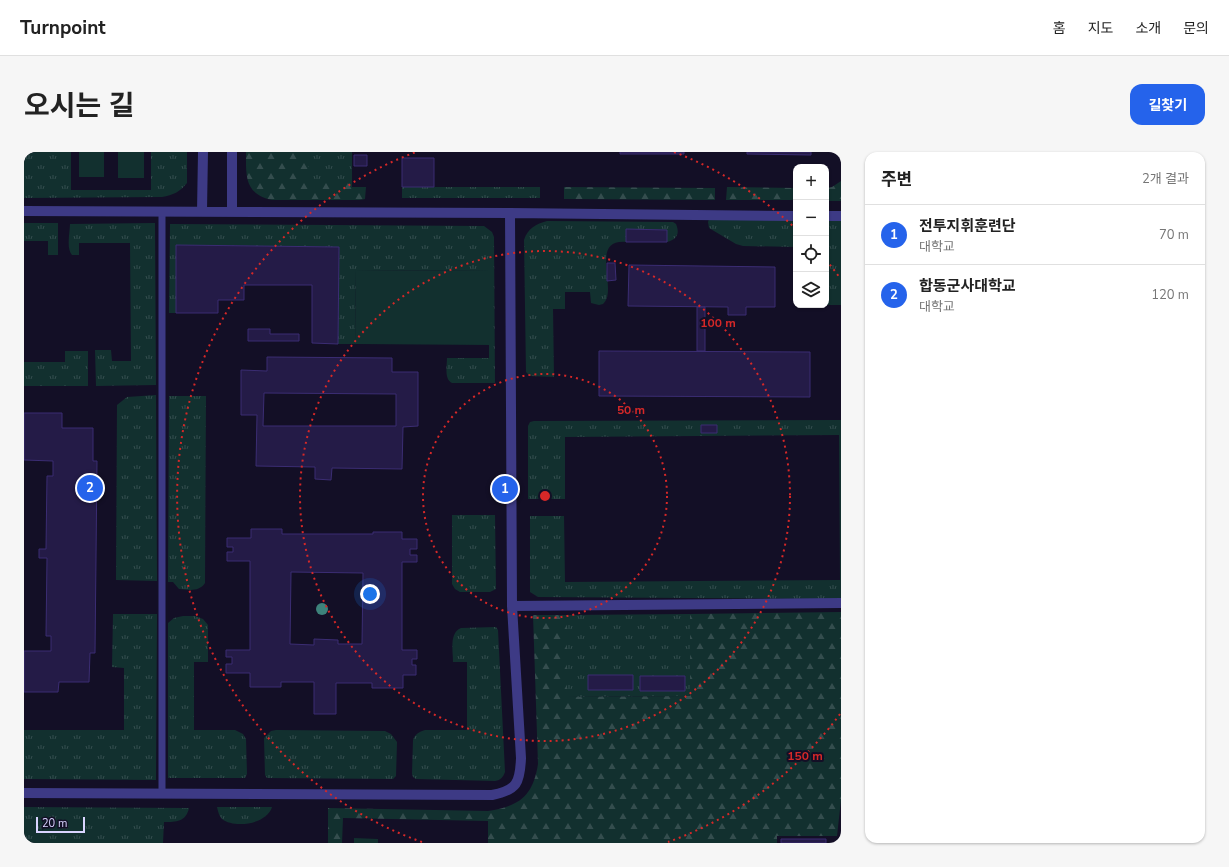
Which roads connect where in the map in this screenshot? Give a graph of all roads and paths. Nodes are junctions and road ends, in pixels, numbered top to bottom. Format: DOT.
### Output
graph roads {
  1 [pos="203,152"];
  2 [pos="232,152"];
  3 [pos="24,211"];
  4 [pos="162,211"];
  5 [pos="202,212"];
  6 [pos="232,212"];
  7 [pos="510,213"];
  8 [pos="793,216"];
  9 [pos="829,216"];
  10 [pos="841,216"];
  11 [pos="841,603"];
  12 [pos="512,606"];
  13 [pos="24,792"];
  14 [pos="162,793"];
  1 -- 5 [label="street"];
  2 -- 6 [label="street"];
  3 -- 4 [label="street"];
  4 -- 5 [label="street"];
  4 -- 14 [label="lane"];
  5 -- 6 [label="street"];
  6 -- 7 [label="street"];
  7 -- 8 [label="street"];
  7 -- 12 [label="street"];
  9 -- 10 [label="street"];
  11 -- 12 [label="street"];
  12 -- 14 [label="street"];
  13 -- 14 [label="street"];
}
